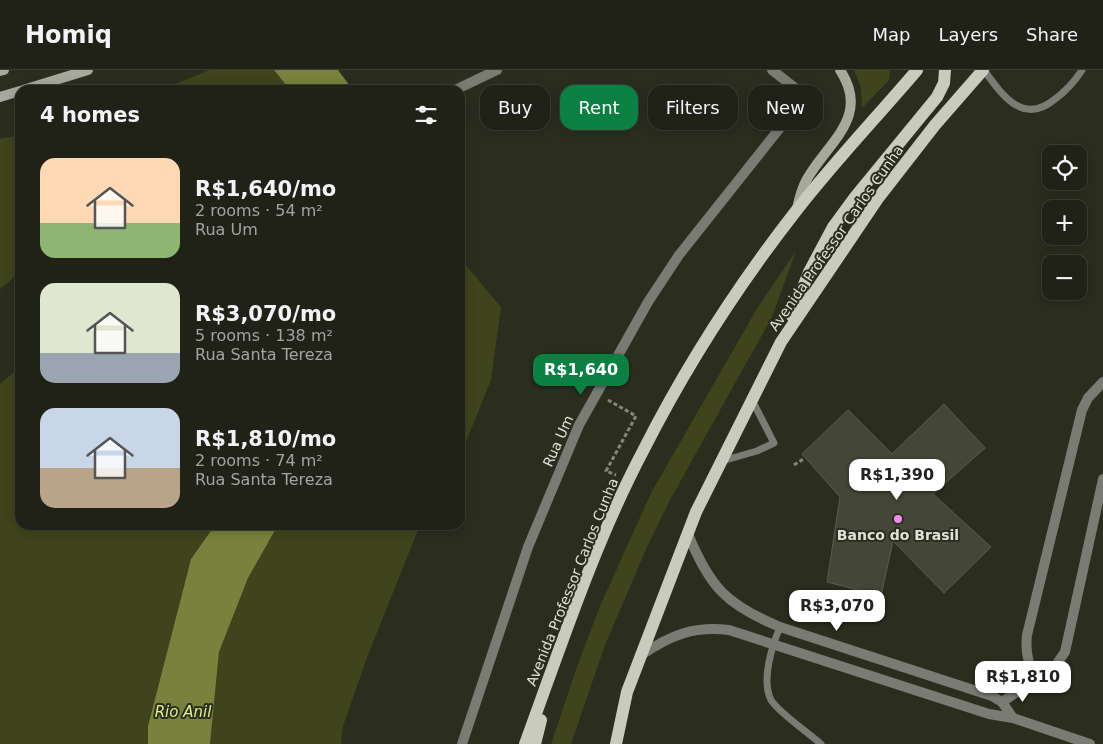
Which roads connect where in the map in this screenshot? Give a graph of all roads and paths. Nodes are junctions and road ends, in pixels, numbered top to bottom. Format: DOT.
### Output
graph roads {
  1 [pos="4,70"];
  2 [pos="88,70"];
  3 [pos="497,70"];
  4 [pos="772,70"];
  5 [pos="840,70"];
  6 [pos="917,70"];
  7 [pos="945,70"];
  8 [pos="984,70"];
  9 [pos="1082,70"];
  10 [pos="0,71"];
  11 [pos="38,85"];
  12 [pos="465,85"];
  13 [pos="15,92"];
  14 [pos="0,97"];
  15 [pos="796,210"];
  16 [pos="781,342"];
  17 [pos="1103,382"];
  18 [pos="596,393"];
  19 [pos="752,398"];
  20 [pos="805,458"];
  21 [pos="721,461"];
  22 [pos="794,465"];
  23 [pos="1103,479"];
  24 [pos="629,480"];
  25 [pos="688,534"];
  26 [pos="780,627"];
  27 [pos="564,638"];
  28 [pos="772,644"];
  29 [pos="641,655"];
  30 [pos="1032,681"];
  31 [pos="627,692"];
  32 [pos="1002,702"];
  33 [pos="1013,718"];
  34 [pos="462,744"];
  35 [pos="525,744"];
  36 [pos="535,744"];
  37 [pos="608,744"];
  38 [pos="616,744"];
  39 [pos="822,744"];
  40 [pos="1090,744"];
  1 -- 10 [label="main road"];
  2 -- 11 [label="main road"];
  3 -- 12 [label="street"];
  4 -- 18 [label="street, Rua Um"];
  5 -- 15 [label="main road"];
  6 -- 15 [label="main road, Avenida Professor Carlos Cunha"];
  7 -- 16 [label="main road"];
  8 -- 9 [label="lane"];
  8 -- 16 [label="main road, Avenida Professor Carlos Cunha"];
  13 -- 14 [label="main road"];
  15 -- 24 [label="main road, Avenida Professor Carlos Cunha"];
  16 -- 19 [label="main road, Avenida Professor Carlos Cunha"];
  17 -- 30 [label="street"];
  18 -- 24 [label="path"];
  18 -- 34 [label="street, Rua Um"];
  19 -- 21 [label="main road, Avenida Professor Carlos Cunha"];
  19 -- 21 [label="lane"];
  20 -- 22 [label="path"];
  21 -- 25 [label="main road, Avenida Professor Carlos Cunha"];
  23 -- 30 [label="street"];
  24 -- 27 [label="main road, Avenida Professor Carlos Cunha"];
  25 -- 26 [label="street"];
  25 -- 29 [label="main road, Avenida Professor Carlos Cunha"];
  26 -- 28 [label="lane"];
  26 -- 32 [label="street"];
  27 -- 35 [label="main road, Avenida Professor Carlos Cunha"];
  27 -- 36 [label="main road"];
  28 -- 29 [label="street"];
  28 -- 33 [label="street"];
  28 -- 39 [label="lane"];
  29 -- 31 [label="main road, Avenida Professor Carlos Cunha"];
  30 -- 32 [label="street"];
  31 -- 37 [label="main road"];
  31 -- 38 [label="main road, Avenida Professor Carlos Cunha"];
  32 -- 33 [label="street"];
  33 -- 40 [label="street"];
}
